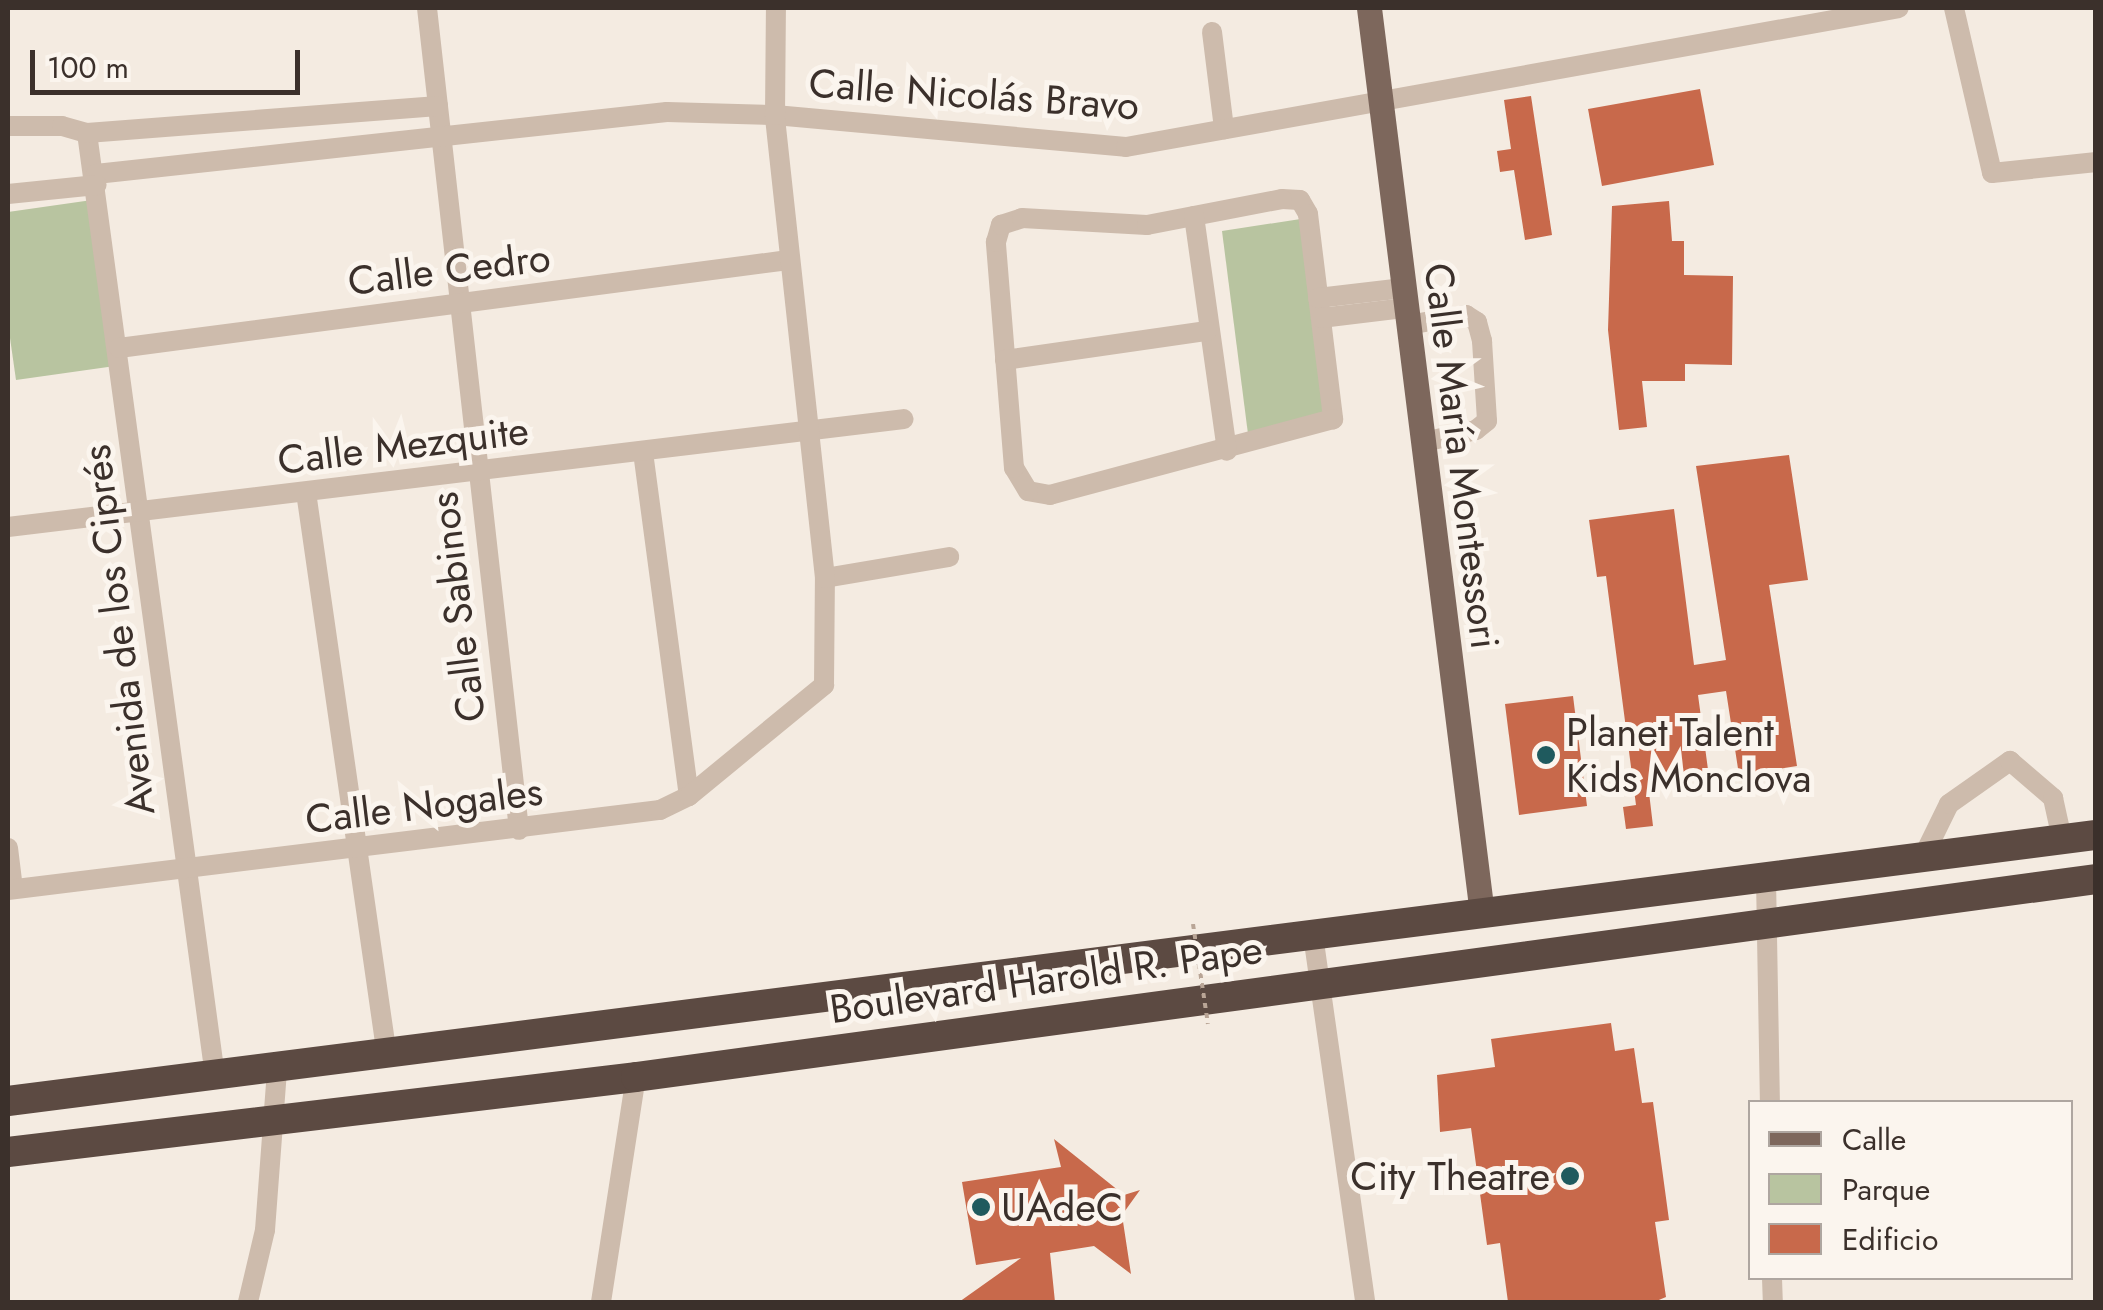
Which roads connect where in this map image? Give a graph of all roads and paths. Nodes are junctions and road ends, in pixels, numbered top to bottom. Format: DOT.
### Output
graph roads {
  1 [pos="427,8"];
  2 [pos="776,8"];
  3 [pos="1369,8"];
  4 [pos="1899,8"];
  5 [pos="1954,8"];
  6 [pos="1212,32"];
  7 [pos="1381,98"];
  8 [pos="438,106"];
  9 [pos="775,115"];
  10 [pos="8,126"];
  11 [pos="1224,129"];
  12 [pos="88,134"];
  13 [pos="442,136"];
  14 [pos="2096,162"];
  15 [pos="97,179"];
  16 [pos="8,194"];
  17 [pos="1194,216"];
  18 [pos="788,260"];
  19 [pos="460,303"];
  20 [pos="1405,307"];
  21 [pos="1320,308"];
  22 [pos="1207,331"];
  23 [pos="119,348"];
  24 [pos="1005,360"];
  25 [pos="904,419"];
  26 [pos="807,431"];
  27 [pos="1424,442"];
  28 [pos="1226,450"];
  29 [pos="643,452"];
  30 [pos="476,470"];
  31 [pos="306,492"];
  32 [pos="140,514"];
  33 [pos="8,527"];
  34 [pos="949,557"];
  35 [pos="825,578"];
  36 [pos="689,796"];
  37 [pos="519,830"];
  38 [pos="2096,835"];
  39 [pos="2062,839"];
  40 [pos="8,848"];
  41 [pos="356,850"];
  42 [pos="1923,857"];
  43 [pos="182,867"];
  44 [pos="1766,878"];
  45 [pos="2096,880"];
  46 [pos="10,890"];
  47 [pos="1482,914"];
  48 [pos="1768,922"];
  49 [pos="1194,924"];
  50 [pos="1314,935"];
  51 [pos="1320,981"];
  52 [pos="1208,1024"];
  53 [pos="386,1049"];
  54 [pos="277,1069"];
  55 [pos="216,1076"];
  56 [pos="636,1077"];
  57 [pos="1770,1100"];
  58 [pos="8,1101"];
  59 [pos="278,1122"];
  60 [pos="10,1155"];
  61 [pos="248,1302"];
  62 [pos="601,1302"];
  63 [pos="1365,1302"];
  1 -- 8 [label="street, Calle Sabinos"];
  2 -- 9 [label="street"];
  3 -- 7 [label="main road, Calle María Montessori"];
  4 -- 7 [label="street, Calle Nicolás Bravo"];
  5 -- 14 [label="street"];
  6 -- 11 [label="street"];
  7 -- 11 [label="street, Calle Nicolás Bravo"];
  7 -- 20 [label="main road, Calle María Montessori"];
  8 -- 12 [label="street"];
  8 -- 13 [label="street, Calle Sabinos"];
  9 -- 11 [label="street, Calle Nicolás Bravo"];
  9 -- 13 [label="street, Calle Nicolás Bravo"];
  9 -- 18 [label="street"];
  10 -- 12 [label="street"];
  12 -- 15 [label="street, Avenida de los Ciprés"];
  13 -- 15 [label="street, Calle Nicolás Bravo"];
  13 -- 19 [label="street, Calle Sabinos"];
  15 -- 16 [label="street, Calle Nicolás Bravo"];
  15 -- 23 [label="street, Avenida de los Ciprés"];
  17 -- 21 [label="street"];
  17 -- 22 [label="street"];
  17 -- 24 [label="street"];
  18 -- 19 [label="street, Calle Cedro"];
  18 -- 26 [label="street"];
  19 -- 23 [label="street, Calle Cedro"];
  19 -- 30 [label="street, Calle Sabinos"];
  20 -- 21 [label="street"];
  20 -- 27 [label="main road, Calle María Montessori"];
  20 -- 27 [label="street"];
  21 -- 28 [label="street"];
  22 -- 24 [label="street"];
  22 -- 28 [label="street"];
  23 -- 32 [label="street, Avenida de los Ciprés"];
  24 -- 28 [label="street"];
  25 -- 26 [label="street, Calle Mezquite"];
  26 -- 29 [label="street, Calle Mezquite"];
  26 -- 35 [label="street"];
  27 -- 47 [label="main road, Calle María Montessori"];
  29 -- 30 [label="street, Calle Mezquite"];
  29 -- 36 [label="street"];
  30 -- 31 [label="street, Calle Mezquite"];
  30 -- 37 [label="street, Calle Sabinos"];
  31 -- 32 [label="street, Calle Mezquite"];
  31 -- 41 [label="street"];
  32 -- 33 [label="street, Calle Mezquite"];
  32 -- 43 [label="street, Avenida de los Ciprés"];
  34 -- 35 [label="street"];
  35 -- 36 [label="street, Calle Nogales"];
  36 -- 37 [label="street, Calle Nogales"];
  37 -- 41 [label="street, Calle Nogales"];
  38 -- 39 [label="highway, Boulevard Harold R. Pape"];
  39 -- 42 [label="highway, Boulevard Harold R. Pape"];
  39 -- 42 [label="street"];
  40 -- 46 [label="street"];
  41 -- 43 [label="street, Calle Nogales"];
  41 -- 53 [label="street"];
  42 -- 44 [label="highway, Boulevard Harold R. Pape"];
  43 -- 46 [label="street, Calle Nogales"];
  43 -- 55 [label="street, Avenida de los Ciprés"];
  44 -- 47 [label="highway, Boulevard Harold R. Pape"];
  44 -- 48 [label="street"];
  45 -- 48 [label="highway, Boulevard Harold R. Pape"];
  47 -- 50 [label="highway, Boulevard Harold R. Pape"];
  48 -- 51 [label="highway, Boulevard Harold R. Pape"];
  48 -- 57 [label="street"];
  49 -- 52 [label="path, bridge"];
  50 -- 51 [label="street"];
  50 -- 53 [label="highway, Boulevard Harold R. Pape"];
  51 -- 56 [label="highway, Boulevard Harold R. Pape"];
  51 -- 63 [label="street"];
  53 -- 54 [label="highway, Boulevard Harold R. Pape"];
  54 -- 55 [label="highway, Boulevard Harold R. Pape"];
  54 -- 59 [label="street"];
  55 -- 58 [label="highway, Boulevard Harold R. Pape"];
  56 -- 59 [label="highway, Boulevard Harold R. Pape"];
  56 -- 62 [label="street"];
  59 -- 60 [label="highway, Boulevard Harold R. Pape"];
  59 -- 61 [label="street"];
}
